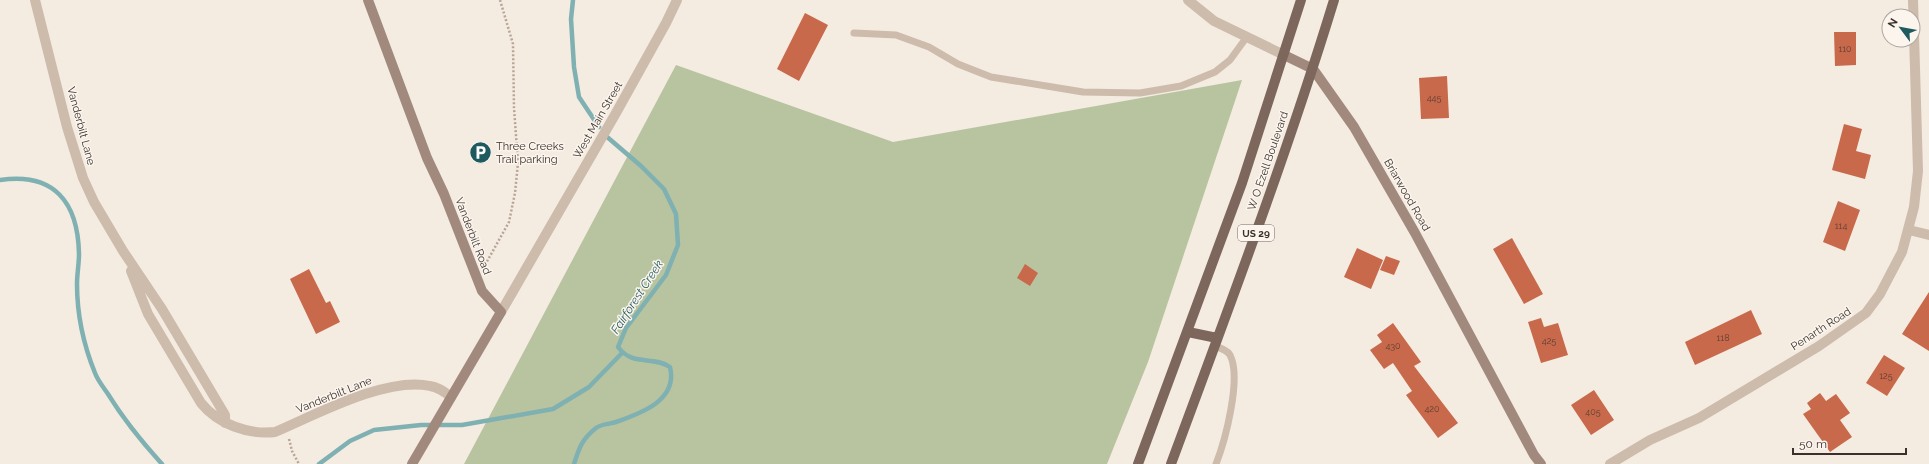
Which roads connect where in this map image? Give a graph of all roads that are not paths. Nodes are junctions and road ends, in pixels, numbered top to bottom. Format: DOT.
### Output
graph roads {
  1 [pos="35,0"];
  2 [pos="368,0"];
  3 [pos="677,0"];
  4 [pos="1188,0"];
  5 [pos="1301,0"];
  6 [pos="1334,0"];
  7 [pos="1913,0"];
  8 [pos="854,33"];
  9 [pos="1246,38"];
  10 [pos="1284,55"];
  11 [pos="1313,69"];
  12 [pos="1909,230"];
  13 [pos="1929,235"];
  14 [pos="123,251"];
  15 [pos="501,312"];
  16 [pos="1188,332"];
  17 [pos="1216,342"];
  18 [pos="450,399"];
  19 [pos="225,423"];
  20 [pos="1533,459"];
  21 [pos="412,464"];
  22 [pos="1138,464"];
  23 [pos="1170,464"];
  24 [pos="1216,464"];
  25 [pos="1541,464"];
  26 [pos="1610,464"];
  1 -- 14 [label="street, Vanderbilt Lane"];
  2 -- 15 [label="street, Vanderbilt Road"];
  3 -- 15 [label="street, West Main Street"];
  4 -- 9 [label="street, Briarwood Road"];
  5 -- 10 [label="main road, W O Ezell Boulevard / US 29"];
  6 -- 11 [label="main road, W O Ezell Boulevard / US 29"];
  7 -- 12 [label="street, Penarth Road"];
  8 -- 9 [label="lane"];
  9 -- 10 [label="street, Briarwood Road"];
  10 -- 11 [label="street, Briarwood Road"];
  10 -- 16 [label="main road, W O Ezell Boulevard / US 29"];
  11 -- 17 [label="main road, W O Ezell Boulevard / US 29"];
  11 -- 20 [label="street, Briarwood Road"];
  12 -- 13 [label="street"];
  12 -- 26 [label="street, Penarth Road"];
  14 -- 19 [label="street, Vanderbilt Lane"];
  14 -- 19 [label="street, Vanderbilt Lane"];
  15 -- 18 [label="street"];
  16 -- 17 [label="main road"];
  16 -- 22 [label="main road, W O Ezell Boulevard / US 29"];
  17 -- 23 [label="main road, W O Ezell Boulevard / US 29"];
  17 -- 24 [label="lane"];
  18 -- 19 [label="street, Vanderbilt Lane"];
  18 -- 21 [label="street"];
  20 -- 25 [label="street, Briarwood Road"];
}
